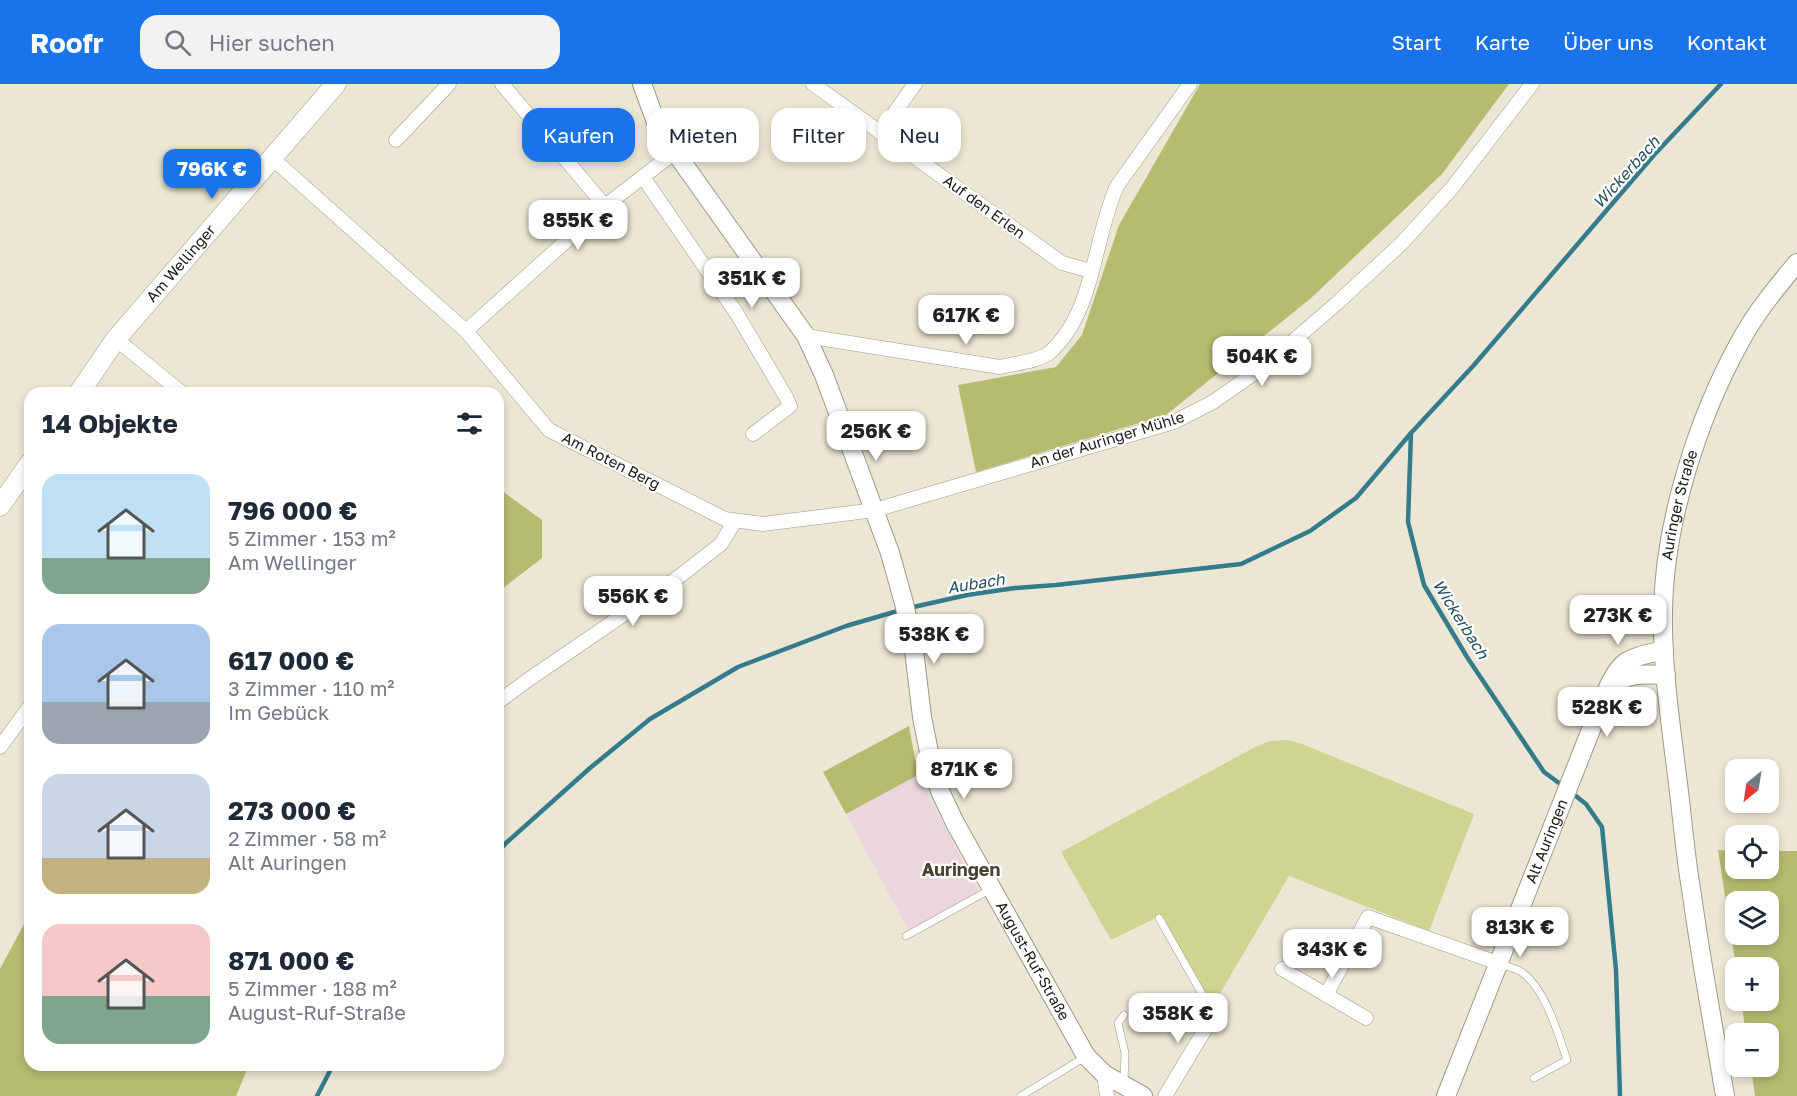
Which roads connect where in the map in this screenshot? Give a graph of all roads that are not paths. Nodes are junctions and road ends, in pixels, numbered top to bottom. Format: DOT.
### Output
graph roads {
  1 [pos="336,84"];
  2 [pos="449,84"];
  3 [pos="502,84"];
  4 [pos="642,84"];
  5 [pos="813,84"];
  6 [pos="915,84"];
  7 [pos="1190,84"];
  8 [pos="1532,84"];
  9 [pos="651,108"];
  10 [pos="898,108"];
  11 [pos="878,132"];
  12 [pos="396,140"];
  13 [pos="272,158"];
  14 [pos="662,162"];
  15 [pos="682,162"];
  16 [pos="921,162"];
  17 [pos="643,177"];
  18 [pos="605,206"];
  19 [pos="1797,263"];
  20 [pos="1091,271"];
  21 [pos="466,331"];
  22 [pos="806,336"];
  23 [pos="116,339"];
  24 [pos="83,387"];
  25 [pos="175,387"];
  26 [pos="753,434"];
  27 [pos="24,472"];
  28 [pos="0,506"];
  29 [pos="875,510"];
  30 [pos="735,521"];
  31 [pos="1664,650"];
  32 [pos="1666,675"];
  33 [pos="1610,687"];
  34 [pos="504,698"];
  35 [pos="24,713"];
  36 [pos="1,743"];
  37 [pos="991,889"];
  38 [pos="1160,918"];
  39 [pos="906,936"];
  40 [pos="1498,963"];
  41 [pos="1282,969"];
  42 [pos="1326,995"];
  43 [pos="1216,1011"];
  44 [pos="1124,1014"];
  45 [pos="1366,1018"];
  46 [pos="1086,1056"];
  47 [pos="1104,1074"];
  48 [pos="1534,1078"];
  49 [pos="1124,1085"];
  50 [pos="1020,1096"];
  51 [pos="1107,1096"];
  52 [pos="1143,1096"];
  53 [pos="1165,1096"];
  54 [pos="1446,1096"];
  55 [pos="1725,1096"];
  1 -- 13 [label="main road, Am Wellinger"];
  2 -- 12 [label="street"];
  3 -- 18 [label="street"];
  4 -- 9 [label="street, August-Ruf-Straße"];
  5 -- 11 [label="street, Auf den Erlen"];
  6 -- 10 [label="street"];
  7 -- 20 [label="street"];
  8 -- 29 [label="street, An der Auringer Mühle"];
  13 -- 21 [label="street, Am Roten Berg"];
  13 -- 23 [label="main road, Am Wellinger"];
  14 -- 17 [label="street"];
  15 -- 22 [label="street, August-Ruf-Straße"];
  16 -- 20 [label="street, Auf den Erlen"];
  17 -- 18 [label="street"];
  17 -- 26 [label="street"];
  18 -- 21 [label="street"];
  19 -- 31 [label="street, Auringer Straße"];
  20 -- 22 [label="street"];
  21 -- 30 [label="street, Am Roten Berg"];
  22 -- 29 [label="street, August-Ruf-Straße"];
  23 -- 24 [label="main road, Am Wellinger"];
  23 -- 25 [label="street"];
  27 -- 28 [label="main road"];
  29 -- 30 [label="street, Am Roten Berg"];
  29 -- 37 [label="street, August-Ruf-Straße"];
  30 -- 34 [label="street"];
  31 -- 32 [label="street, Auringer Straße"];
  31 -- 33 [label="street, Alt Auringen"];
  32 -- 33 [label="street"];
  32 -- 55 [label="street, Auringer Straße"];
  33 -- 40 [label="street, Alt Auringen"];
  35 -- 36 [label="street"];
  37 -- 39 [label="lane"];
  37 -- 46 [label="street, August-Ruf-Straße"];
  38 -- 43 [label="lane"];
  40 -- 42 [label="street"];
  40 -- 48 [label="lane"];
  40 -- 54 [label="street, Alt Auringen"];
  41 -- 42 [label="street"];
  42 -- 45 [label="street"];
  43 -- 53 [label="street"];
  44 -- 49 [label="lane"];
  46 -- 47 [label="street, August-Ruf-Straße"];
  46 -- 50 [label="lane"];
  47 -- 49 [label="street, August-Ruf-Straße"];
  47 -- 51 [label="street"];
  49 -- 52 [label="street, August-Ruf-Straße"];
}
